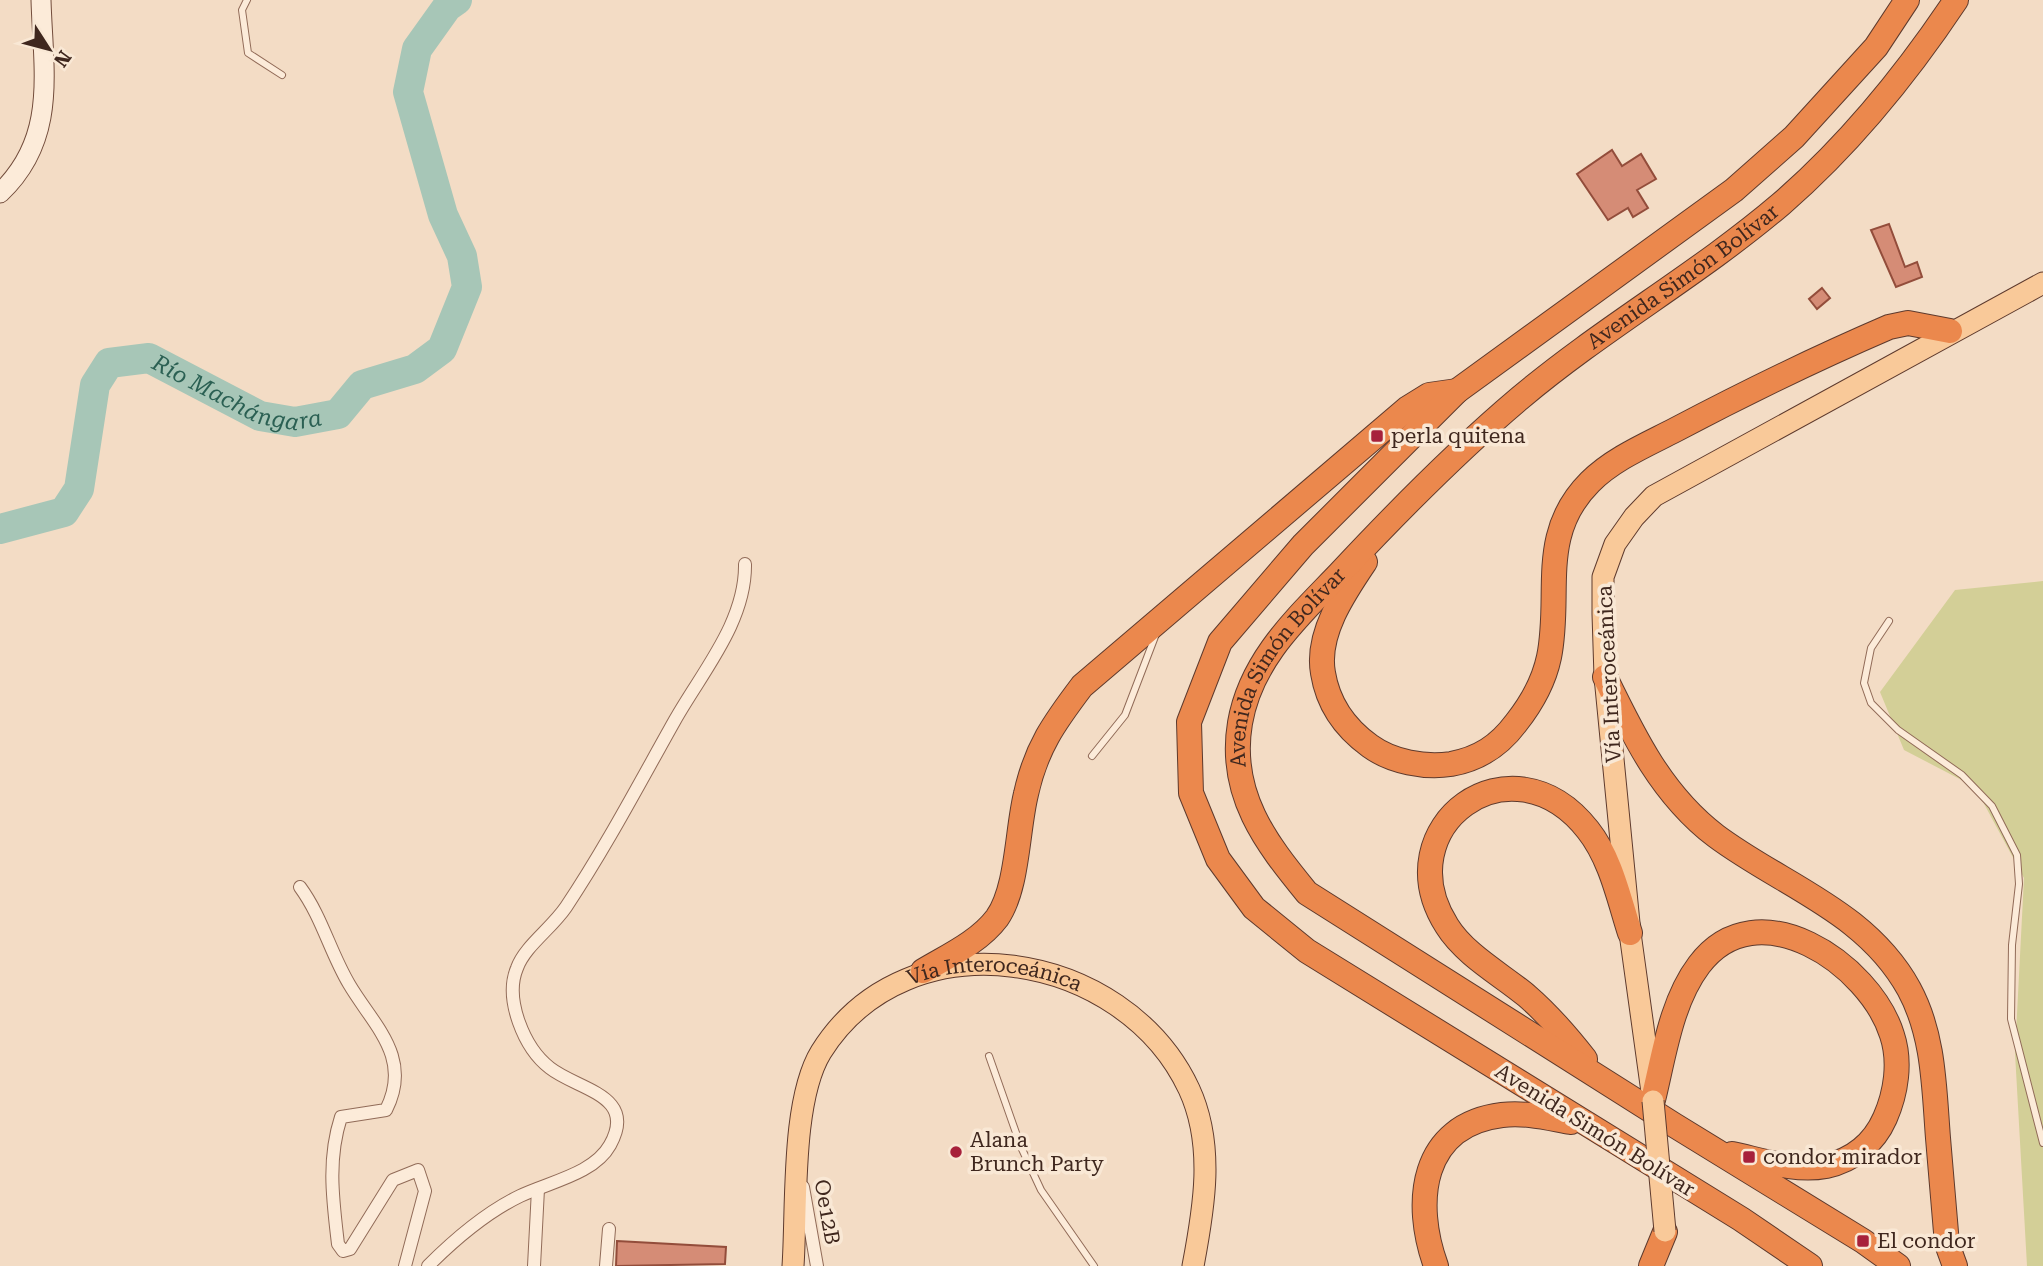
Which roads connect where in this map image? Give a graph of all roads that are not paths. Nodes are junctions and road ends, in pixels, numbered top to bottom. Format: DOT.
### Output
graph roads {
  1 [pos="41,0"];
  2 [pos="247,0"];
  3 [pos="1907,0"];
  4 [pos="1956,0"];
  5 [pos="282,75"];
  6 [pos="0,193"];
  7 [pos="2043,283"];
  8 [pos="1950,331"];
  9 [pos="1457,391"];
  10 [pos="1405,503"];
  11 [pos="745,564"];
  12 [pos="1162,620"];
  13 [pos="1889,621"];
  14 [pos="1605,677"];
  15 [pos="1092,756"];
  16 [pos="300,887"];
  17 [pos="1630,933"];
  18 [pos="923,971"];
  19 [pos="989,1056"];
  20 [pos="1596,1073"];
  21 [pos="1653,1100"];
  22 [pos="1582,1124"];
  23 [pos="2043,1143"];
  24 [pos="1714,1150"];
  25 [pos="799,1165"];
  26 [pos="538,1189"];
  27 [pos="609,1229"];
  28 [pos="1665,1232"];
  29 [pos="1796,1259"];
  30 [pos="405,1266"];
  31 [pos="428,1266"];
  32 [pos="534,1266"];
  33 [pos="606,1266"];
  34 [pos="793,1266"];
  35 [pos="817,1266"];
  36 [pos="1094,1266"];
  37 [pos="1193,1266"];
  38 [pos="1436,1266"];
  39 [pos="1651,1266"];
  40 [pos="1667,1266"];
  41 [pos="1810,1266"];
  42 [pos="1898,1266"];
  43 [pos="1955,1266"];
  1 -- 6 [label="street"];
  2 -- 5 [label="lane"];
  3 -- 9 [label="highway, Avenida Simón Bolívar"];
  4 -- 10 [label="highway, Avenida Simón Bolívar"];
  7 -- 8 [label="main road, Vía Interoceánica"];
  8 -- 10 [label="highway"];
  8 -- 14 [label="main road, Vía Interoceánica"];
  9 -- 12 [label="highway"];
  9 -- 22 [label="highway, Avenida Simón Bolívar"];
  10 -- 20 [label="highway, Avenida Simón Bolívar"];
  11 -- 26 [label="street"];
  12 -- 15 [label="lane"];
  12 -- 18 [label="highway"];
  13 -- 23 [label="lane"];
  14 -- 17 [label="main road, Vía Interoceánica"];
  14 -- 43 [label="highway"];
  16 -- 30 [label="street"];
  17 -- 20 [label="highway"];
  17 -- 21 [label="main road, Vía Interoceánica"];
  18 -- 25 [label="main road, Vía Interoceánica"];
  18 -- 37 [label="main road, Vía Interoceánica"];
  19 -- 36 [label="lane"];
  20 -- 24 [label="highway, Avenida Simón Bolívar"];
  21 -- 24 [label="highway"];
  21 -- 28 [label="main road, Vía Interoceánica, bridge"];
  22 -- 29 [label="highway, Avenida Simón Bolívar"];
  22 -- 38 [label="highway"];
  24 -- 42 [label="highway, Avenida Simón Bolívar"];
  25 -- 34 [label="main road, Vía Interoceánica"];
  25 -- 35 [label="street, Oe12B"];
  26 -- 31 [label="street"];
  26 -- 32 [label="street"];
  27 -- 33 [label="street"];
  28 -- 39 [label="highway"];
  28 -- 40 [label="main road, Vía Interoceánica"];
  29 -- 41 [label="highway, Avenida Simón Bolívar"];
}
